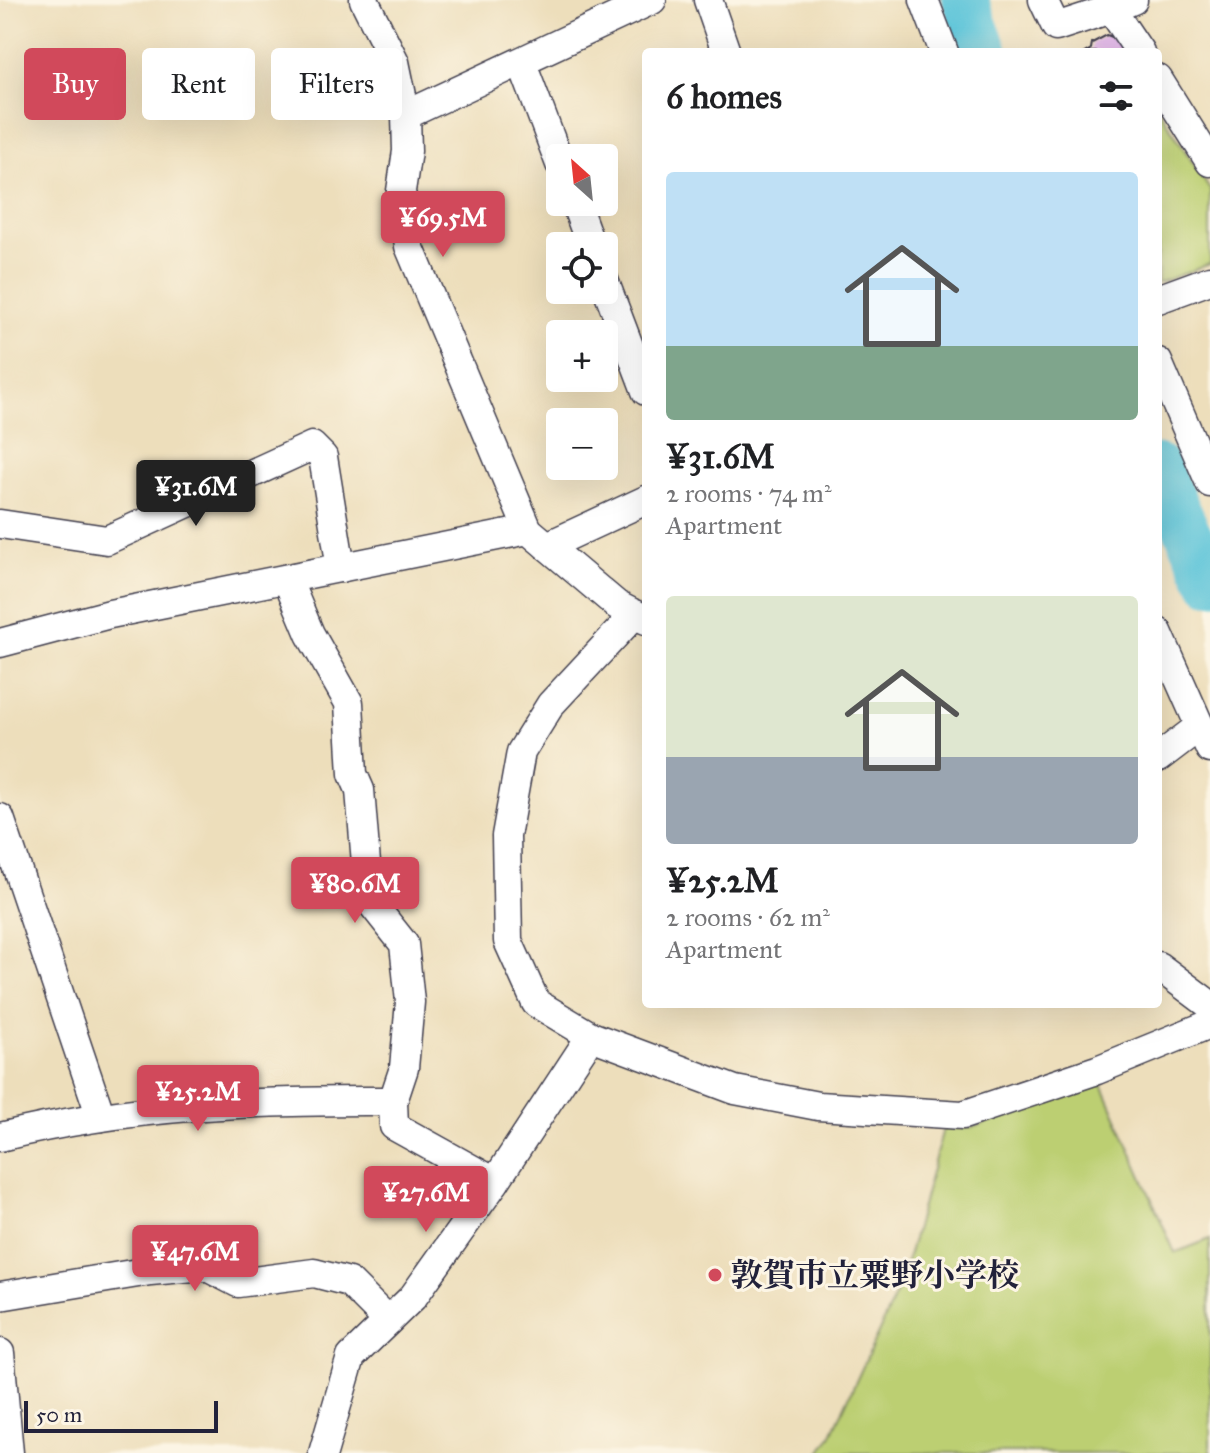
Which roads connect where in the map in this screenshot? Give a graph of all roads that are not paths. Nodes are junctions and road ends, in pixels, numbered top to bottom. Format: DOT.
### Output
graph roads {
  1 [pos="364,0"];
  2 [pos="652,0"];
  3 [pos="708,0"];
  4 [pos="924,0"];
  5 [pos="1043,0"];
  6 [pos="1122,5"];
  7 [pos="725,48"];
  8 [pos="942,48"];
  9 [pos="1138,48"];
  10 [pos="522,63"];
  11 [pos="1162,83"];
  12 [pos="406,115"];
  13 [pos="1202,127"];
  14 [pos="552,144"];
  15 [pos="1210,162"];
  16 [pos="1210,280"];
  17 [pos="1162,298"];
  18 [pos="613,304"];
  19 [pos="1162,371"];
  20 [pos="642,380"];
  21 [pos="1210,483"];
  22 [pos="642,501"];
  23 [pos="0,524"];
  24 [pos="538,538"];
  25 [pos="341,568"];
  26 [pos="287,579"];
  27 [pos="640,617"];
  28 [pos="1162,641"];
  29 [pos="0,643"];
  30 [pos="1205,738"];
  31 [pos="1162,756"];
  32 [pos="0,818"];
  33 [pos="1162,969"];
  34 [pos="1210,1005"];
  35 [pos="1210,1024"];
  36 [pos="591,1036"];
  37 [pos="393,1101"];
  38 [pos="101,1117"];
  39 [pos="0,1137"];
  40 [pos="495,1182"];
  41 [pos="0,1296"];
  42 [pos="388,1321"];
  43 [pos="0,1353"];
  44 [pos="9,1453"];
  45 [pos="323,1453"];
  1 -- 12 [label="street"];
  2 -- 10 [label="street"];
  3 -- 7 [label="street"];
  4 -- 8 [label="street"];
  5 -- 6 [label="street"];
  6 -- 9 [label="street"];
  10 -- 12 [label="street"];
  10 -- 14 [label="street"];
  11 -- 13 [label="street"];
  12 -- 24 [label="street"];
  13 -- 15 [label="street"];
  16 -- 17 [label="street"];
  18 -- 20 [label="street"];
  19 -- 21 [label="street"];
  22 -- 24 [label="street"];
  23 -- 25 [label="street"];
  24 -- 25 [label="street"];
  24 -- 27 [label="street"];
  25 -- 26 [label="street"];
  26 -- 29 [label="street"];
  26 -- 37 [label="street"];
  27 -- 36 [label="street"];
  28 -- 30 [label="street"];
  30 -- 31 [label="street"];
  32 -- 38 [label="street"];
  33 -- 34 [label="street"];
  35 -- 36 [label="street"];
  36 -- 40 [label="street"];
  37 -- 38 [label="street"];
  37 -- 40 [label="street"];
  38 -- 39 [label="street"];
  40 -- 42 [label="street"];
  41 -- 42 [label="street"];
  42 -- 45 [label="street"];
  43 -- 44 [label="street"];
}
